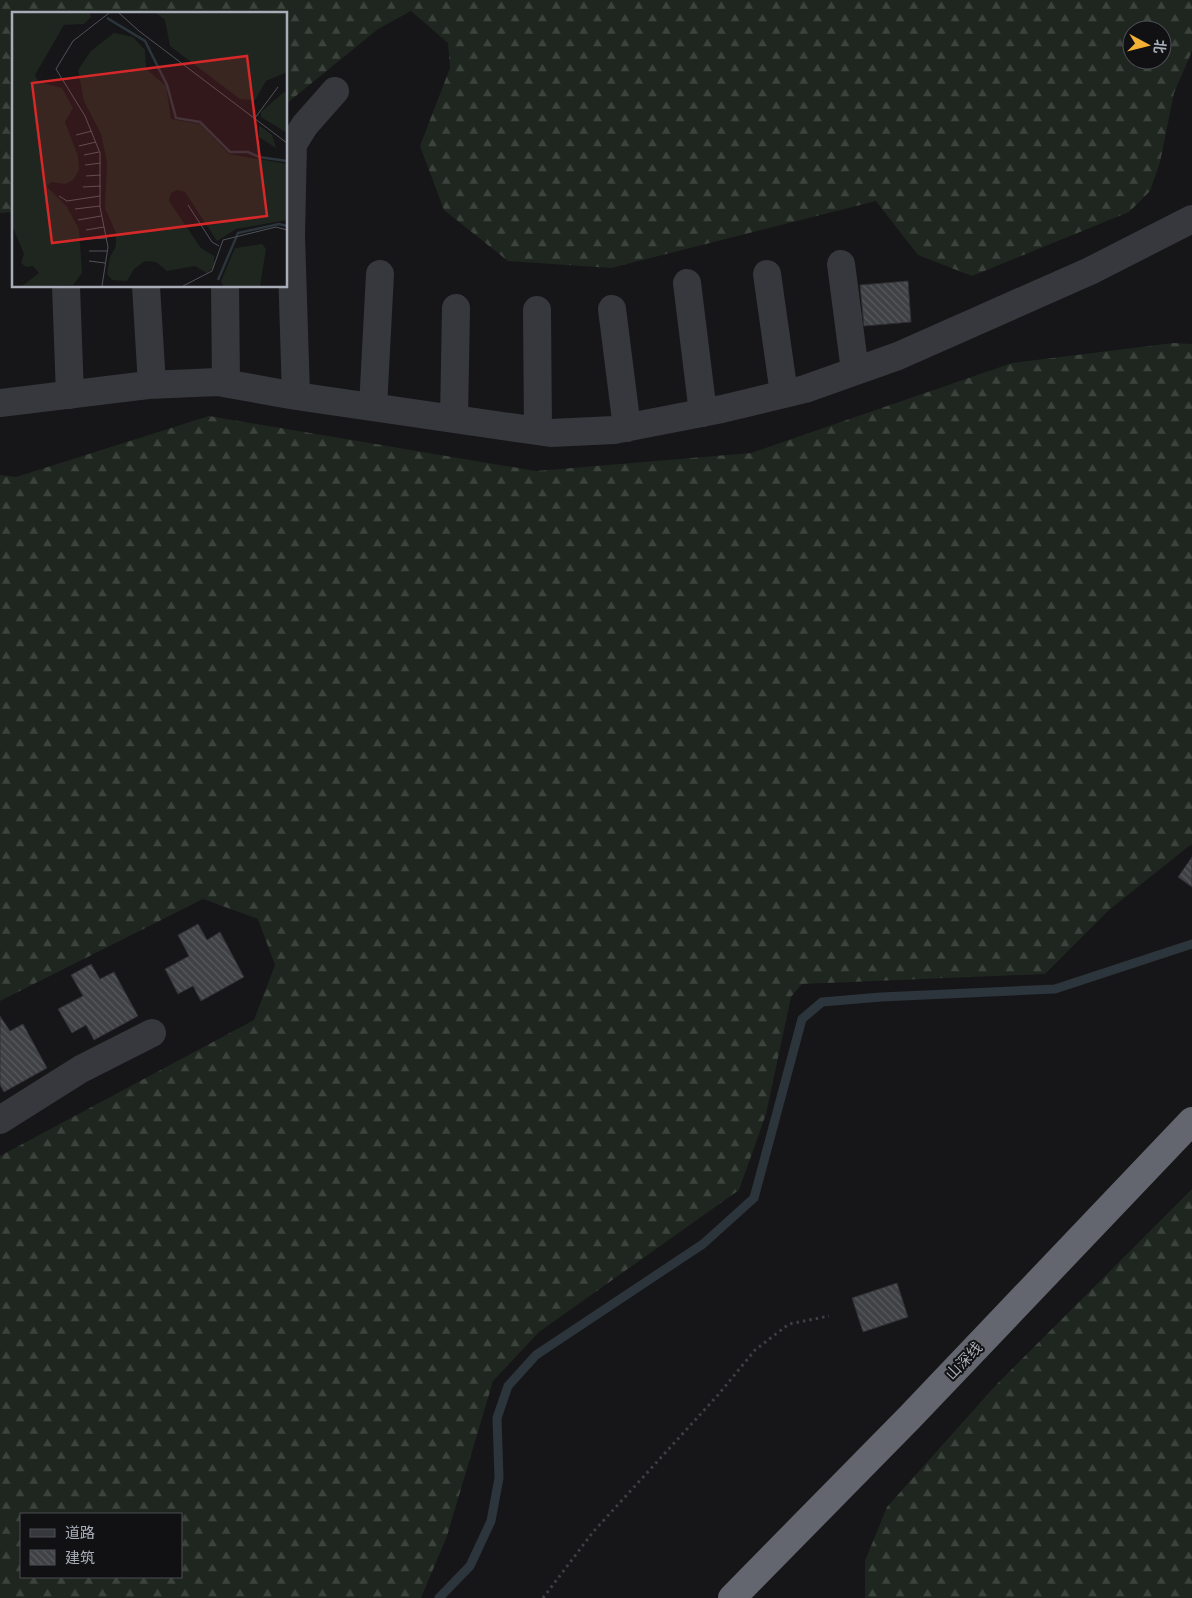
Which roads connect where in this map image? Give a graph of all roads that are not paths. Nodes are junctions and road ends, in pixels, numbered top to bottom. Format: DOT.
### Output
graph roads {
  1 [pos="335,91"];
  2 [pos="1192,219"];
  3 [pos="841,264"];
  4 [pos="380,274"];
  5 [pos="767,274"];
  6 [pos="687,282"];
  7 [pos="66,288"];
  8 [pos="146,288"];
  9 [pos="225,288"];
  10 [pos="456,308"];
  11 [pos="612,309"];
  12 [pos="537,310"];
  13 [pos="855,371"];
  14 [pos="226,383"];
  15 [pos="152,386"];
  16 [pos="784,394"];
  17 [pos="70,395"];
  18 [pos="296,396"];
  19 [pos="0,403"];
  20 [pos="373,407"];
  21 [pos="703,413"];
  22 [pos="454,419"];
  23 [pos="627,428"];
  24 [pos="538,431"];
  25 [pos="152,1033"];
  26 [pos="0,1120"];
  27 [pos="1192,1121"];
  28 [pos="732,1598"];
  1 -- 18 [label="street"];
  2 -- 13 [label="street"];
  3 -- 13 [label="street"];
  4 -- 20 [label="street"];
  5 -- 16 [label="street"];
  6 -- 21 [label="street"];
  7 -- 17 [label="street"];
  8 -- 15 [label="street"];
  9 -- 14 [label="street"];
  10 -- 22 [label="street"];
  11 -- 23 [label="street"];
  12 -- 24 [label="street"];
  13 -- 16 [label="street"];
  14 -- 15 [label="street"];
  14 -- 18 [label="street"];
  15 -- 17 [label="street"];
  16 -- 21 [label="street"];
  17 -- 19 [label="street"];
  18 -- 20 [label="street"];
  20 -- 22 [label="street"];
  21 -- 23 [label="street"];
  22 -- 24 [label="street"];
  23 -- 24 [label="street"];
  25 -- 26 [label="street"];
  27 -- 28 [label="highway, 山深线"];
}
